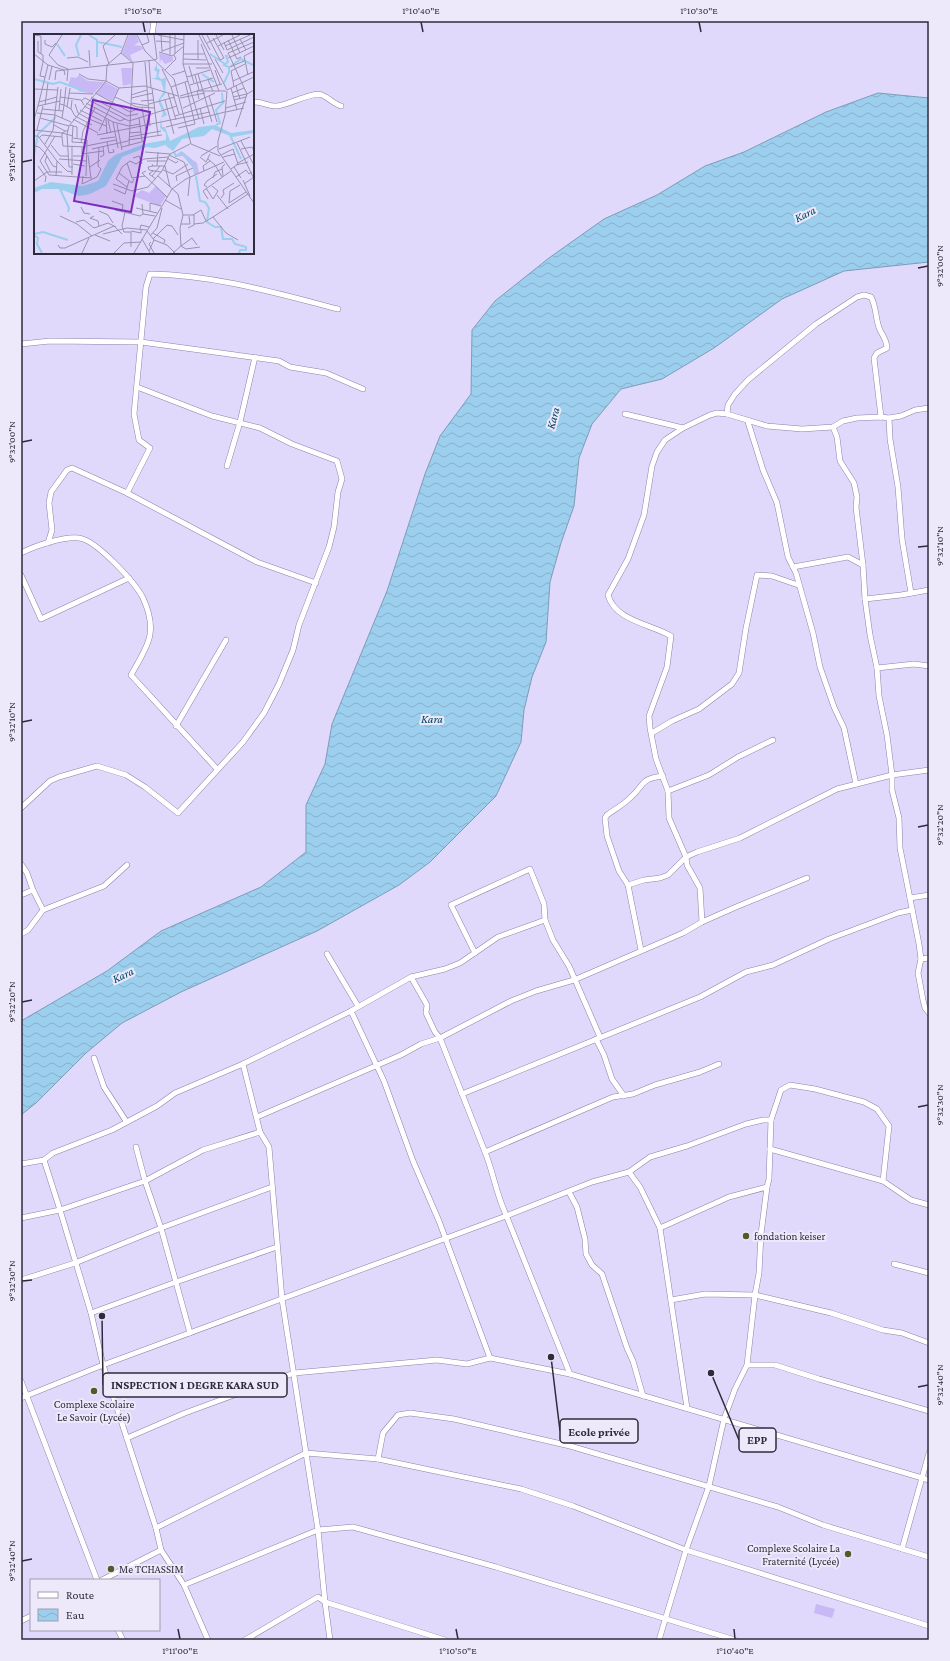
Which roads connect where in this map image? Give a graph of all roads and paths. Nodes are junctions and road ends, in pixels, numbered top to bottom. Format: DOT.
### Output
graph roads {
  1 [pos="154,21"];
  2 [pos="152,34"];
  3 [pos="254,102"];
  4 [pos="341,106"];
  5 [pos="338,309"];
  6 [pos="141,342"];
  7 [pos="21,344"];
  8 [pos="255,357"];
  9 [pos="137,387"];
  10 [pos="364,389"];
  11 [pos="929,408"];
  12 [pos="625,414"];
  13 [pos="727,414"];
  14 [pos="881,417"];
  15 [pos="889,418"];
  16 [pos="240,422"];
  17 [pos="748,422"];
  18 [pos="833,427"];
  19 [pos="683,428"];
  20 [pos="227,466"];
  21 [pos="127,493"];
  22 [pos="48,543"];
  23 [pos="21,553"];
  24 [pos="863,565"];
  25 [pos="793,567"];
  26 [pos="21,575"];
  27 [pos="129,578"];
  28 [pos="316,583"];
  29 [pos="798,585"];
  30 [pos="929,590"];
  31 [pos="911,593"];
  32 [pos="865,599"];
  33 [pos="226,640"];
  34 [pos="929,666"];
  35 [pos="877,668"];
  36 [pos="176,726"];
  37 [pos="652,733"];
  38 [pos="773,740"];
  39 [pos="217,769"];
  40 [pos="929,770"];
  41 [pos="892,775"];
  42 [pos="663,776"];
  43 [pos="856,784"];
  44 [pos="668,791"];
  45 [pos="21,808"];
  46 [pos="686,857"];
  47 [pos="21,864"];
  48 [pos="127,865"];
  49 [pos="806,878"];
  50 [pos="628,885"];
  51 [pos="32,890"];
  52 [pos="21,895"];
  53 [pos="929,896"];
  54 [pos="910,898"];
  55 [pos="43,910"];
  56 [pos="912,910"];
  57 [pos="545,920"];
  58 [pos="702,922"];
  59 [pos="21,934"];
  60 [pos="641,950"];
  61 [pos="475,953"];
  62 [pos="327,954"];
  63 [pos="929,958"];
  64 [pos="921,959"];
  65 [pos="411,977"];
  66 [pos="574,980"];
  67 [pos="358,1006"];
  68 [pos="351,1011"];
  69 [pos="929,1013"];
  70 [pos="440,1038"];
  71 [pos="598,1038"];
  72 [pos="94,1058"];
  73 [pos="243,1064"];
  74 [pos="719,1064"];
  75 [pos="377,1065"];
  76 [pos="462,1094"];
  77 [pos="624,1096"];
  78 [pos="257,1116"];
  79 [pos="772,1120"];
  80 [pos="126,1121"];
  81 [pos="260,1132"];
  82 [pos="136,1147"];
  83 [pos="770,1149"];
  84 [pos="486,1152"];
  85 [pos="44,1160"];
  86 [pos="21,1164"];
  87 [pos="629,1172"];
  88 [pos="144,1181"];
  89 [pos="883,1181"];
  90 [pos="272,1187"];
  91 [pos="767,1187"];
  92 [pos="569,1192"];
  93 [pos="929,1205"];
  94 [pos="60,1210"];
  95 [pos="506,1216"];
  96 [pos="21,1218"];
  97 [pos="161,1228"];
  98 [pos="660,1228"];
  99 [pos="445,1239"];
  100 [pos="277,1247"];
  101 [pos="75,1262"];
  102 [pos="894,1264"];
  103 [pos="929,1273"];
  104 [pos="21,1280"];
  105 [pos="176,1282"];
  106 [pos="755,1295"];
  107 [pos="282,1299"];
  108 [pos="671,1300"];
  109 [pos="90,1313"];
  110 [pos="190,1333"];
  111 [pos="929,1342"];
  112 [pos="490,1358"];
  113 [pos="103,1365"];
  114 [pos="747,1365"];
  115 [pos="294,1373"];
  116 [pos="570,1374"];
  117 [pos="21,1381"];
  118 [pos="27,1396"];
  119 [pos="643,1396"];
  120 [pos="21,1398"];
  121 [pos="687,1408"];
  122 [pos="929,1411"];
  123 [pos="724,1420"];
  124 [pos="127,1438"];
  125 [pos="306,1453"];
  126 [pos="929,1453"];
  127 [pos="378,1459"];
  128 [pos="922,1478"];
  129 [pos="929,1480"];
  130 [pos="709,1486"];
  131 [pos="156,1528"];
  132 [pos="318,1530"];
  133 [pos="902,1549"];
  134 [pos="161,1550"];
  135 [pos="686,1550"];
  136 [pos="929,1557"];
  137 [pos="97,1579"];
  138 [pos="104,1579"];
  139 [pos="184,1585"];
  140 [pos="325,1602"];
  141 [pos="30,1616"];
  142 [pos="665,1620"];
  143 [pos="21,1621"];
  144 [pos="929,1626"];
  145 [pos="208,1640"];
  146 [pos="245,1640"];
  147 [pos="330,1640"];
  148 [pos="446,1640"];
  149 [pos="659,1640"];
  150 [pos="735,1640"];
  1 -- 2 [label="street"];
  3 -- 4 [label="street"];
  5 -- 6 [label="street"];
  6 -- 7 [label="street"];
  6 -- 8 [label="street"];
  6 -- 9 [label="street"];
  8 -- 10 [label="street"];
  8 -- 16 [label="street"];
  9 -- 16 [label="street"];
  9 -- 21 [label="street"];
  11 -- 15 [label="street"];
  12 -- 19 [label="street"];
  13 -- 14 [label="street"];
  13 -- 17 [label="street"];
  13 -- 19 [label="street"];
  14 -- 15 [label="street"];
  14 -- 18 [label="street"];
  15 -- 31 [label="street"];
  16 -- 20 [label="street"];
  16 -- 28 [label="street"];
  17 -- 18 [label="street"];
  17 -- 25 [label="street"];
  18 -- 24 [label="street"];
  19 -- 37 [label="street"];
  21 -- 22 [label="street"];
  21 -- 28 [label="street"];
  22 -- 23 [label="street"];
  22 -- 27 [label="street"];
  24 -- 25 [label="street"];
  24 -- 32 [label="street"];
  25 -- 29 [label="street"];
  26 -- 27 [label="street"];
  27 -- 36 [label="street"];
  28 -- 39 [label="street"];
  29 -- 37 [label="street"];
  29 -- 43 [label="street"];
  30 -- 31 [label="street"];
  31 -- 32 [label="street"];
  32 -- 35 [label="street"];
  33 -- 36 [label="street"];
  34 -- 35 [label="street"];
  35 -- 41 [label="street"];
  36 -- 39 [label="street"];
  37 -- 42 [label="street"];
  38 -- 44 [label="street"];
  39 -- 45 [label="street"];
  40 -- 41 [label="street"];
  41 -- 43 [label="street"];
  41 -- 54 [label="street"];
  42 -- 44 [label="street"];
  42 -- 50 [label="street"];
  43 -- 46 [label="street"];
  44 -- 46 [label="street"];
  46 -- 50 [label="street"];
  46 -- 58 [label="street"];
  47 -- 51 [label="street"];
  48 -- 55 [label="street"];
  49 -- 58 [label="street"];
  50 -- 60 [label="street"];
  51 -- 52 [label="street"];
  51 -- 55 [label="street"];
  53 -- 54 [label="street"];
  54 -- 56 [label="street"];
  55 -- 59 [label="street"];
  56 -- 64 [label="street"];
  56 -- 71 [label="street"];
  57 -- 61 [label="street"];
  57 -- 61 [label="street"];
  57 -- 66 [label="street"];
  58 -- 60 [label="street"];
  60 -- 66 [label="street"];
  61 -- 65 [label="street"];
  62 -- 67 [label="street"];
  63 -- 64 [label="street"];
  64 -- 69 [label="street"];
  65 -- 67 [label="street"];
  65 -- 70 [label="street"];
  66 -- 70 [label="street"];
  66 -- 71 [label="street"];
  67 -- 68 [label="street"];
  68 -- 73 [label="street"];
  68 -- 75 [label="street"];
  70 -- 75 [label="street"];
  70 -- 76 [label="street"];
  71 -- 76 [label="street"];
  71 -- 77 [label="street"];
  72 -- 80 [label="street"];
  73 -- 78 [label="street"];
  73 -- 80 [label="street"];
  74 -- 77 [label="street"];
  75 -- 78 [label="street"];
  75 -- 99 [label="street"];
  76 -- 84 [label="street"];
  77 -- 84 [label="street"];
  78 -- 81 [label="street"];
  79 -- 83 [label="street"];
  79 -- 87 [label="street"];
  79 -- 89 [label="street"];
  80 -- 85 [label="street"];
  81 -- 88 [label="street"];
  81 -- 90 [label="street"];
  82 -- 88 [label="street"];
  83 -- 89 [label="street"];
  83 -- 91 [label="street"];
  84 -- 95 [label="street"];
  85 -- 86 [label="street"];
  85 -- 94 [label="street"];
  87 -- 92 [label="street"];
  87 -- 98 [label="street"];
  88 -- 94 [label="street"];
  88 -- 97 [label="street"];
  89 -- 93 [label="street"];
  90 -- 97 [label="street"];
  90 -- 100 [label="street"];
  91 -- 98 [label="street"];
  91 -- 106 [label="street"];
  92 -- 95 [label="street"];
  92 -- 119 [label="street"];
  94 -- 96 [label="street"];
  94 -- 101 [label="street"];
  95 -- 99 [label="street"];
  95 -- 116 [label="street"];
  97 -- 101 [label="street"];
  97 -- 105 [label="street"];
  98 -- 108 [label="street"];
  99 -- 107 [label="street"];
  99 -- 112 [label="street"];
  100 -- 105 [label="street"];
  100 -- 107 [label="street"];
  101 -- 104 [label="street"];
  101 -- 109 [label="street"];
  102 -- 103 [label="street"];
  105 -- 109 [label="street"];
  105 -- 110 [label="street"];
  106 -- 108 [label="street"];
  106 -- 111 [label="street"];
  106 -- 114 [label="street"];
  107 -- 110 [label="street"];
  107 -- 115 [label="street"];
  108 -- 121 [label="street"];
  109 -- 113 [label="street"];
  110 -- 113 [label="street"];
  112 -- 115 [label="street"];
  112 -- 116 [label="street"];
  113 -- 118 [label="street"];
  113 -- 124 [label="street"];
  114 -- 122 [label="street"];
  114 -- 123 [label="street"];
  115 -- 124 [label="street"];
  115 -- 125 [label="street"];
  116 -- 119 [label="street"];
  117 -- 118 [label="street"];
  118 -- 120 [label="street"];
  118 -- 137 [label="street"];
  119 -- 121 [label="street"];
  121 -- 123 [label="street"];
  123 -- 128 [label="street"];
  123 -- 130 [label="street"];
  124 -- 131 [label="street"];
  125 -- 127 [label="street"];
  125 -- 131 [label="street"];
  125 -- 132 [label="street"];
  126 -- 128 [label="street"];
  127 -- 130 [label="street"];
  127 -- 135 [label="street"];
  128 -- 129 [label="street"];
  128 -- 133 [label="street"];
  130 -- 133 [label="street"];
  130 -- 135 [label="street"];
  131 -- 134 [label="street"];
  132 -- 139 [label="street"];
  132 -- 140 [label="street"];
  132 -- 142 [label="street"];
  133 -- 136 [label="street"];
  134 -- 138 [label="street"];
  134 -- 139 [label="street"];
  135 -- 142 [label="street"];
  135 -- 144 [label="street"];
  139 -- 145 [label="street"];
  140 -- 146 [label="street"];
  140 -- 147 [label="street"];
  140 -- 148 [label="street"];
  141 -- 143 [label="street"];
  142 -- 149 [label="street"];
  142 -- 150 [label="street"];
}
